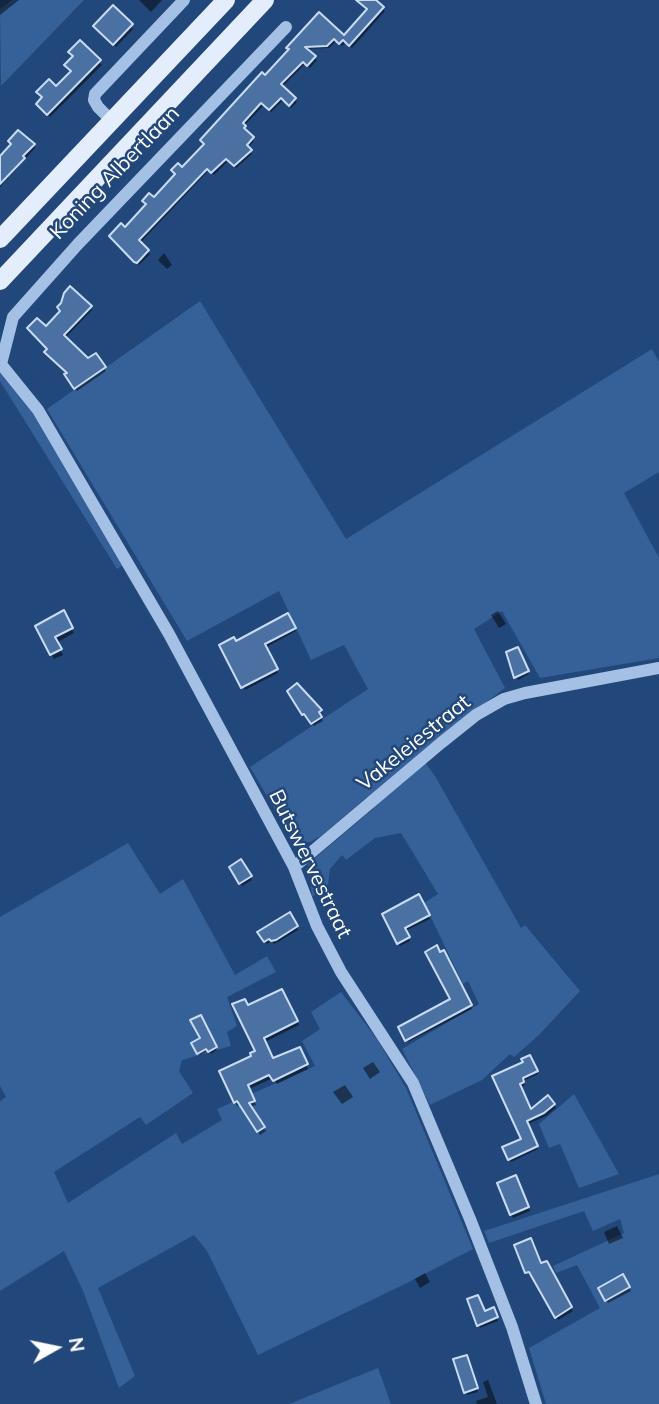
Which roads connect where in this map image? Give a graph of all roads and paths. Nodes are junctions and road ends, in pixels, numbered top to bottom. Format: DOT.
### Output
graph roads {
  1 [pos="184,0"];
  2 [pos="226,0"];
  3 [pos="265,0"];
  4 [pos="286,27"];
  5 [pos="112,121"];
  6 [pos="0,239"];
  7 [pos="0,281"];
  8 [pos="0,363"];
  9 [pos="659,668"];
  10 [pos="294,867"];
  11 [pos="536,1404"];
  1 -- 5 [label="street, Koning Albertlaan"];
  2 -- 5 [label="main road, Koning Albertlaan"];
  3 -- 7 [label="main road, Koning Albertlaan"];
  4 -- 8 [label="street, Koning Albertlaan"];
  5 -- 6 [label="main road, Koning Albertlaan"];
  8 -- 10 [label="street, Butswervestraat"];
  9 -- 10 [label="street, Vakeleiestraat"];
  10 -- 11 [label="street, Butswervestraat"];
}
